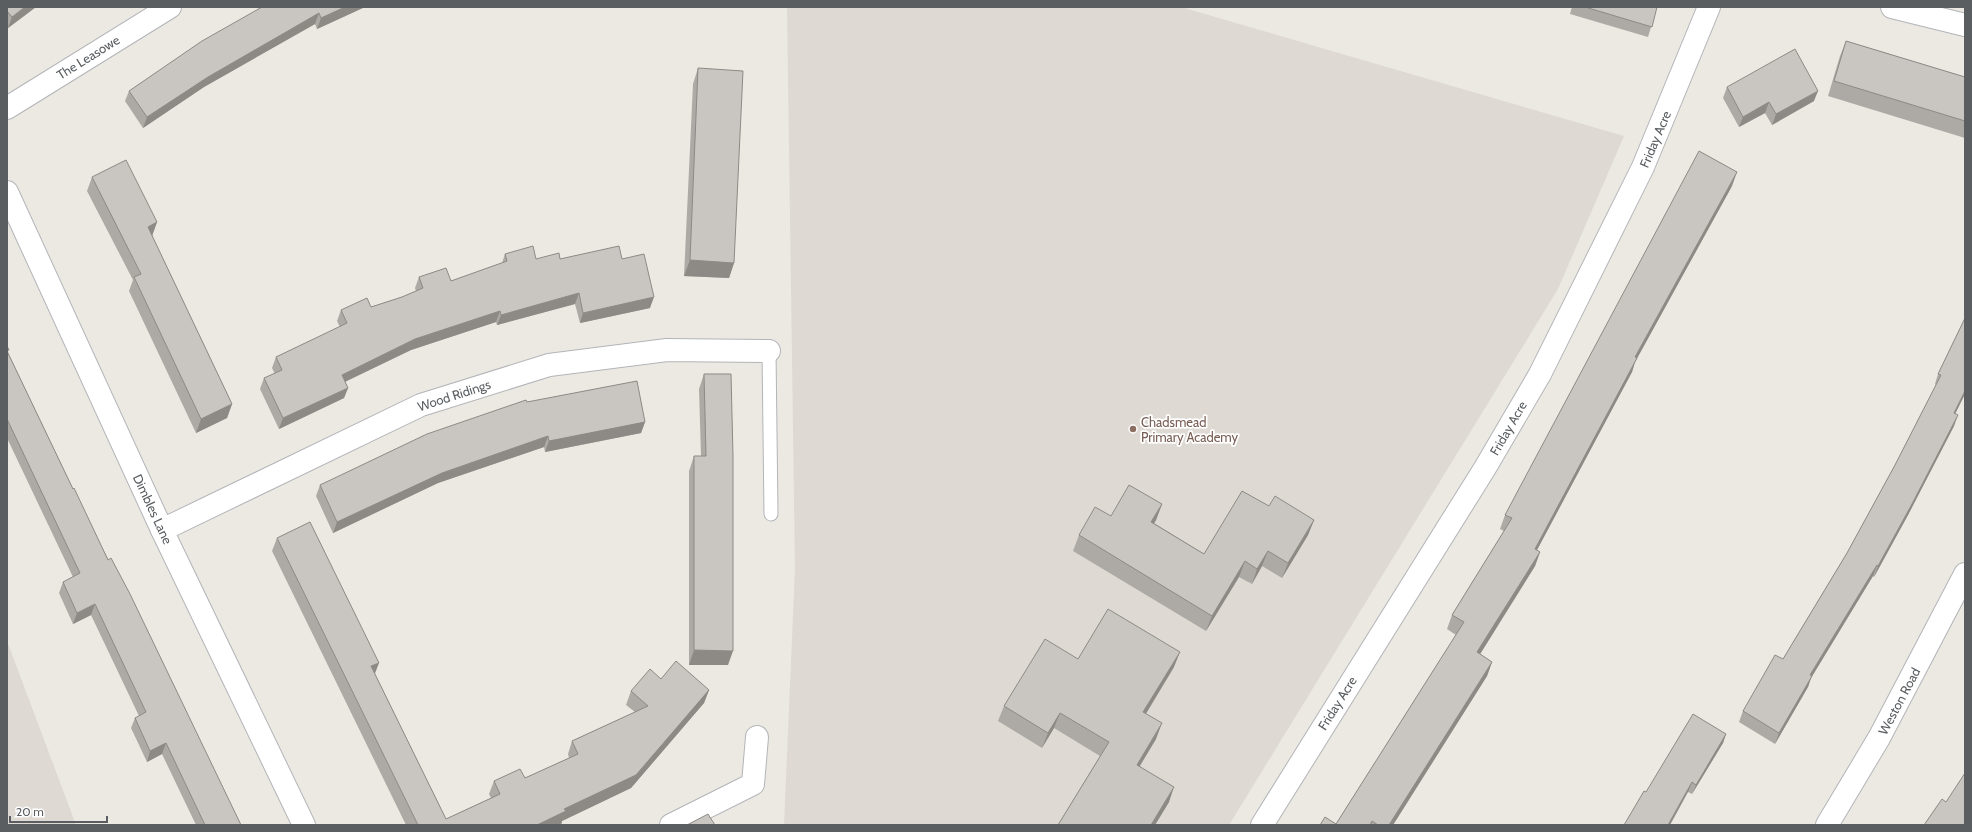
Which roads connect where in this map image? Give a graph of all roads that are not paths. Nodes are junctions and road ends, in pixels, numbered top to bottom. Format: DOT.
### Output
graph roads {
  1 [pos="170,7"];
  2 [pos="1709,7"];
  3 [pos="1892,7"];
  4 [pos="1965,25"];
  5 [pos="7,108"];
  6 [pos="7,192"];
  7 [pos="769,351"];
  8 [pos="771,514"];
  9 [pos="162,530"];
  10 [pos="1965,574"];
  11 [pos="757,737"];
  12 [pos="304,825"];
  13 [pos="671,825"];
  14 [pos="1262,825"];
  15 [pos="1827,825"];
  1 -- 5 [label="street, The Leasowe"];
  2 -- 14 [label="street, Friday Acre"];
  3 -- 4 [label="street"];
  6 -- 9 [label="street, Dimbles Lane"];
  7 -- 8 [label="lane"];
  7 -- 9 [label="street, Wood Ridings"];
  9 -- 12 [label="street, Dimbles Lane"];
  10 -- 15 [label="street, Weston Road"];
  11 -- 13 [label="street"];
}
